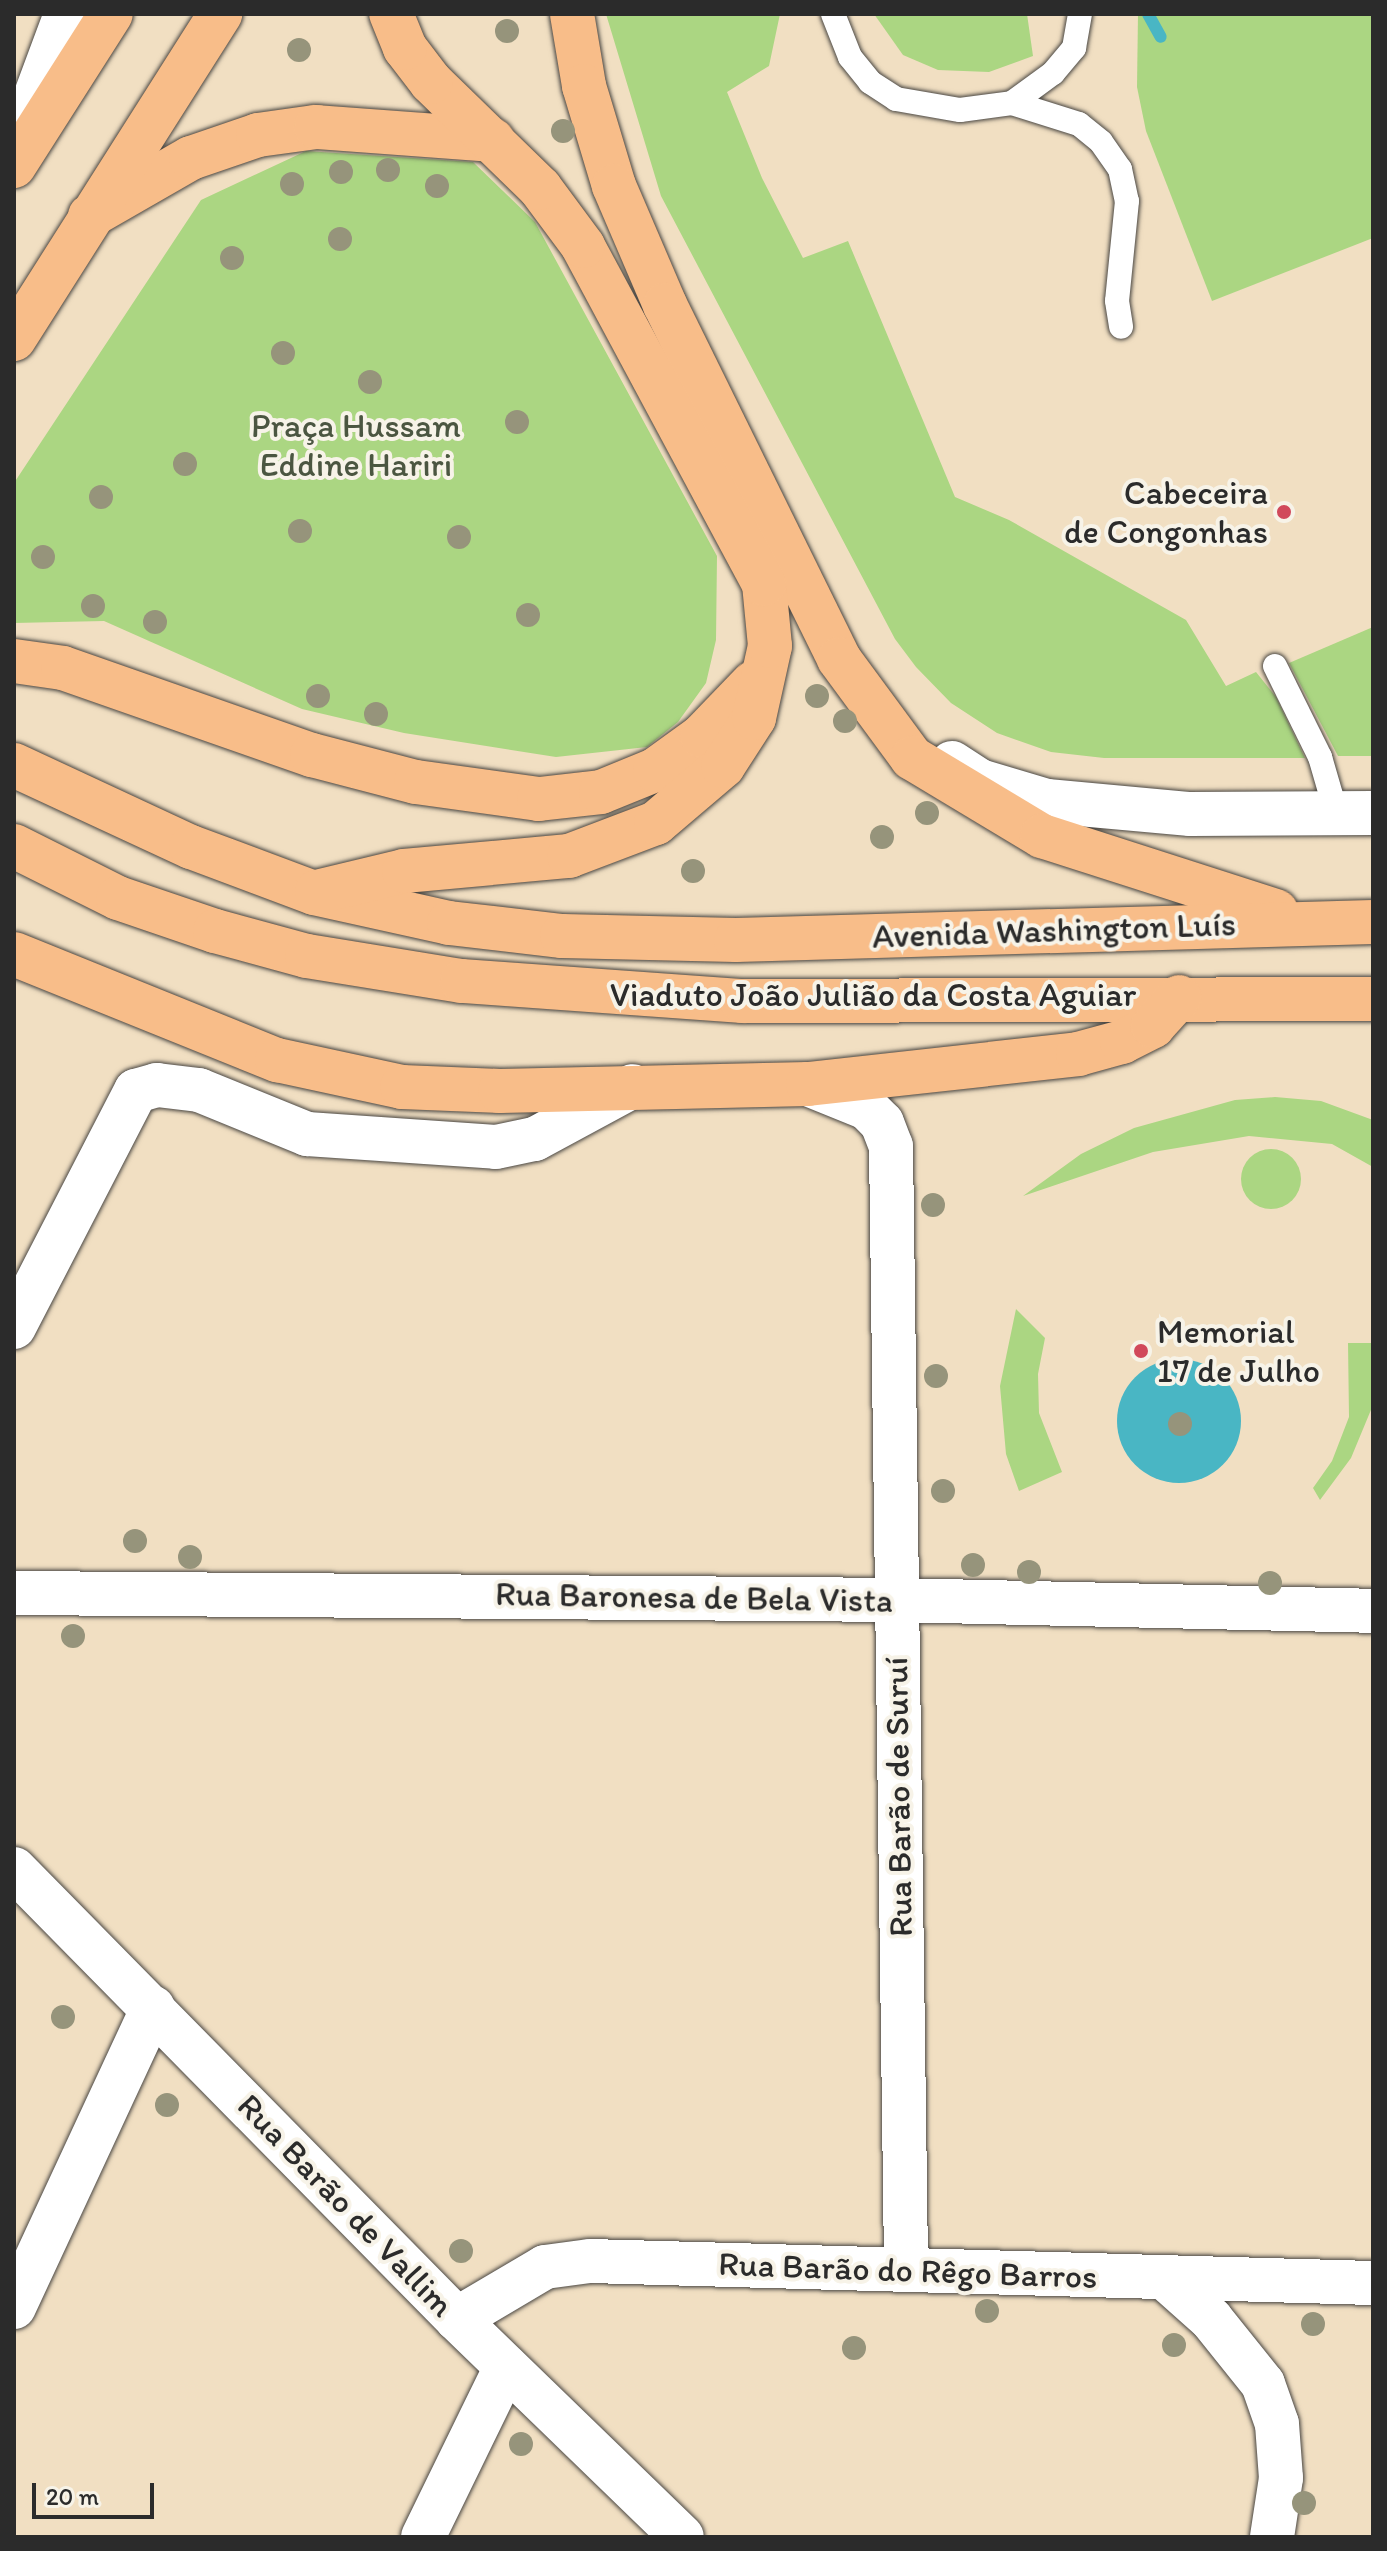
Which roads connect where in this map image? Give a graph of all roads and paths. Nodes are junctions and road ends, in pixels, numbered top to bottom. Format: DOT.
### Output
graph roads {
  1 [pos="66,14"];
  2 [pos="111,14"];
  3 [pos="220,14"];
  4 [pos="391,14"];
  5 [pos="572,14"];
  6 [pos="833,14"];
  7 [pos="1080,14"];
  8 [pos="1012,103"];
  9 [pos="493,140"];
  10 [pos="14,154"];
  11 [pos="14,166"];
  12 [pos="90,216"];
  13 [pos="1121,327"];
  14 [pos="14,339"];
  15 [pos="839,659"];
  16 [pos="14,661"];
  17 [pos="1275,666"];
  18 [pos="764,673"];
  19 [pos="14,765"];
  20 [pos="1355,813"];
  21 [pos="14,846"];
  22 [pos="314,893"];
  23 [pos="1313,921"];
  24 [pos="1373,922"];
  25 [pos="736,940"];
  26 [pos="14,954"];
  27 [pos="1179,997"];
  28 [pos="1373,999"];
  29 [pos="808,1084"];
  30 [pos="633,1086"];
  31 [pos="14,1327"];
  32 [pos="14,1593"];
  33 [pos="896,1600"];
  34 [pos="1373,1611"];
  35 [pos="14,1869"];
  36 [pos="153,2008"];
  37 [pos="906,2269"];
  38 [pos="1165,2278"];
  39 [pos="1373,2283"];
  40 [pos="14,2307"];
  41 [pos="457,2319"];
  42 [pos="506,2367"];
  43 [pos="423,2537"];
  44 [pos="682,2537"];
  45 [pos="1272,2537"];
  1 -- 10 [label="street"];
  2 -- 11 [label="highway"];
  3 -- 12 [label="highway"];
  4 -- 9 [label="highway"];
  5 -- 15 [label="highway"];
  6 -- 8 [label="lane"];
  7 -- 8 [label="lane"];
  8 -- 13 [label="lane"];
  9 -- 12 [label="highway"];
  9 -- 18 [label="highway"];
  12 -- 14 [label="highway"];
  15 -- 20 [label="street"];
  15 -- 23 [label="highway"];
  16 -- 18 [label="highway"];
  17 -- 20 [label="lane"];
  18 -- 22 [label="highway"];
  19 -- 22 [label="highway, Viaduto João Julião da Costa Aguiar"];
  21 -- 27 [label="highway, Viaduto João Julião da Costa Aguiar"];
  22 -- 25 [label="highway, Viaduto João Julião da Costa Aguiar"];
  23 -- 24 [label="highway, Avenida Washington Luís"];
  23 -- 25 [label="highway, Avenida Washington Luís"];
  26 -- 30 [label="highway"];
  27 -- 28 [label="highway, Avenida Washington Luís"];
  27 -- 29 [label="highway"];
  29 -- 30 [label="highway"];
  29 -- 33 [label="street, Rua Barão de Suruí"];
  30 -- 31 [label="street"];
  32 -- 33 [label="street, Rua Baronesa de Bela Vista"];
  33 -- 34 [label="street, Rua Baronesa de Bela Vista"];
  33 -- 37 [label="street, Rua Barão de Suruí"];
  35 -- 36 [label="street, Rua Barão de Vallim"];
  36 -- 40 [label="street"];
  36 -- 41 [label="street, Rua Barão de Vallim"];
  37 -- 38 [label="street, Rua Barão do Rêgo Barros"];
  37 -- 41 [label="street, Rua Barão do Rêgo Barros"];
  38 -- 39 [label="street, Rua Barão do Rêgo Barros"];
  38 -- 45 [label="street"];
  41 -- 42 [label="street, Rua Barão de Vallim"];
  42 -- 43 [label="street"];
  42 -- 44 [label="street, Rua Barão de Vallim"];
}
